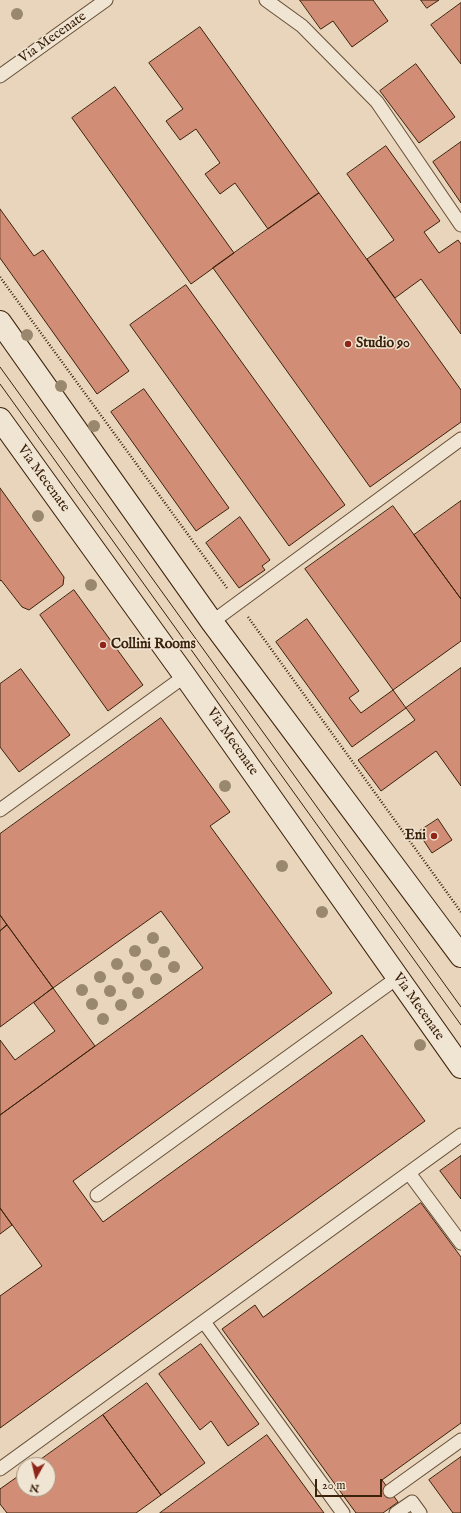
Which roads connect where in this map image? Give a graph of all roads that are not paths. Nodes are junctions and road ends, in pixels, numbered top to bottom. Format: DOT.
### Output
graph roads {
  1 [pos="106,0"];
  2 [pos="266,0"];
  3 [pos="0,76"];
  4 [pos="461,225"];
  5 [pos="0,322"];
  6 [pos="0,419"];
  7 [pos="461,439"];
  8 [pos="212,622"];
  9 [pos="185,676"];
  10 [pos="0,810"];
  11 [pos="458,948"];
  12 [pos="397,978"];
  13 [pos="461,1068"];
  14 [pos="461,1135"];
  15 [pos="410,1173"];
  16 [pos="97,1195"];
  17 [pos="461,1243"];
  18 [pos="204,1322"];
  19 [pos="461,1440"];
  20 [pos="0,1469"];
  21 [pos="390,1491"];
  22 [pos="343,1513"];
  23 [pos="396,1513"];
  24 [pos="420,1513"];
  1 -- 3 [label="lane, Via Mecenate"];
  2 -- 4 [label="lane"];
  5 -- 8 [label="main road"];
  6 -- 9 [label="main road, Via Mecenate"];
  7 -- 8 [label="lane"];
  8 -- 11 [label="main road"];
  9 -- 10 [label="lane"];
  9 -- 12 [label="main road, Via Mecenate"];
  12 -- 13 [label="main road, Via Mecenate"];
  12 -- 16 [label="lane"];
  14 -- 15 [label="lane"];
  15 -- 17 [label="lane"];
  15 -- 18 [label="lane"];
  18 -- 20 [label="lane"];
  18 -- 22 [label="lane"];
  19 -- 21 [label="lane"];
  23 -- 24 [label="lane"];
}
